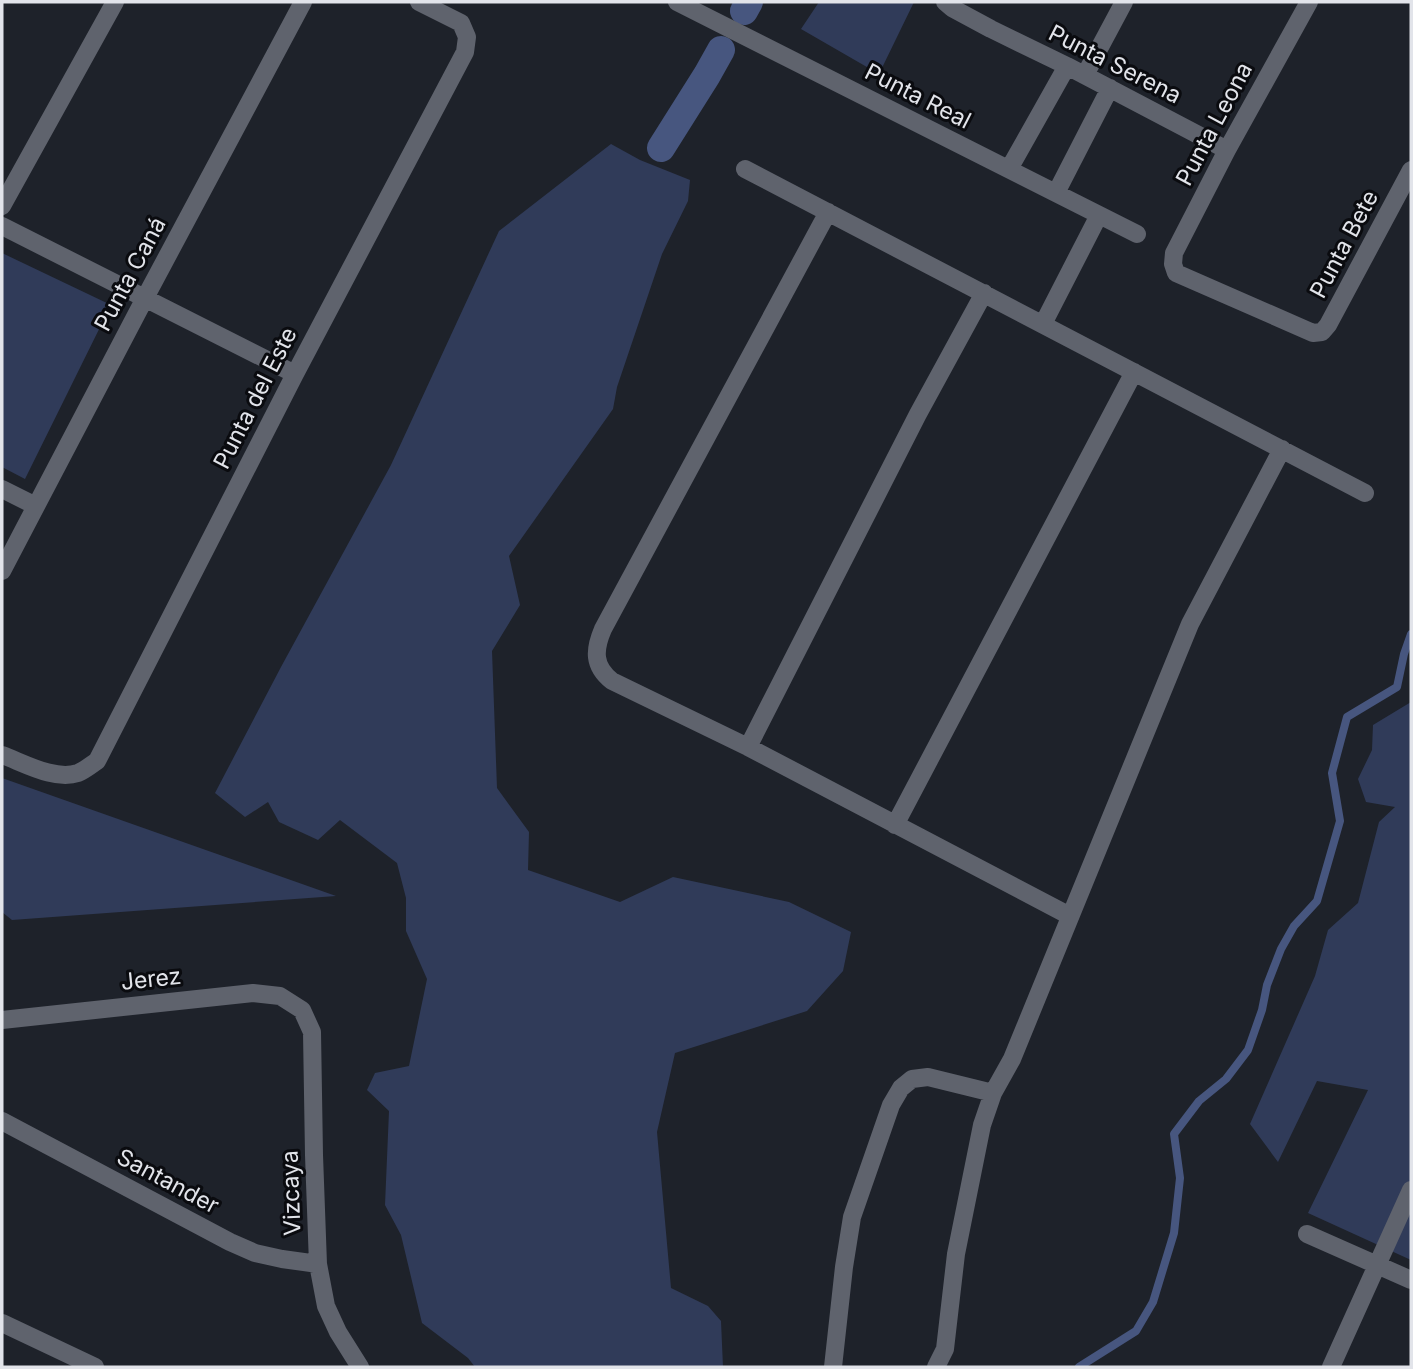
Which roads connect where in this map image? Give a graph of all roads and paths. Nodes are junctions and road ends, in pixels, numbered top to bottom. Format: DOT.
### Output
graph roads {
  1 [pos="115,2"];
  2 [pos="303,2"];
  3 [pos="419,2"];
  4 [pos="677,2"];
  5 [pos="945,2"];
  6 [pos="1124,2"];
  7 [pos="1309,2"];
  8 [pos="1067,66"];
  9 [pos="1085,75"];
  10 [pos="1110,88"];
  11 [pos="1227,150"];
  12 [pos="745,169"];
  13 [pos="1009,169"];
  14 [pos="1411,170"];
  15 [pos="1056,193"];
  16 [pos="2,205"];
  17 [pos="828,212"];
  18 [pos="1099,215"];
  19 [pos="2,226"];
  20 [pos="1137,234"];
  21 [pos="984,293"];
  22 [pos="145,298"];
  23 [pos="1043,324"];
  24 [pos="1313,333"];
  25 [pos="1134,372"];
  26 [pos="295,374"];
  27 [pos="1282,449"];
  28 [pos="2,489"];
  29 [pos="1365,492"];
  30 [pos="36,506"];
  31 [pos="2,571"];
  32 [pos="748,747"];
  33 [pos="2,755"];
  34 [pos="895,825"];
  35 [pos="1070,916"];
  36 [pos="302,1010"];
  37 [pos="2,1020"];
  38 [pos="993,1093"];
  39 [pos="2,1121"];
  40 [pos="1411,1190"];
  41 [pos="1307,1234"];
  42 [pos="318,1264"];
  43 [pos="1379,1264"];
  44 [pos="1411,1280"];
  45 [pos="2,1323"];
  46 [pos="95,1367"];
  47 [pos="360,1367"];
  48 [pos="833,1367"];
  49 [pos="936,1367"];
  50 [pos="1331,1367"];
  1 -- 16 [label="street"];
  2 -- 22 [label="street, Punta Caná"];
  3 -- 26 [label="street, Punta del Este"];
  4 -- 13 [label="street, Punta Real"];
  5 -- 8 [label="street, Punta Serena"];
  6 -- 9 [label="street"];
  7 -- 11 [label="street, Punta Leona"];
  8 -- 9 [label="street, Punta Serena"];
  8 -- 13 [label="street"];
  9 -- 10 [label="street, Punta Serena"];
  10 -- 11 [label="street, Punta Serena"];
  10 -- 15 [label="street"];
  11 -- 24 [label="street, Punta Leona"];
  12 -- 17 [label="street"];
  13 -- 15 [label="street, Punta Real"];
  14 -- 24 [label="street, Punta Bete"];
  15 -- 18 [label="street, Punta Real"];
  17 -- 21 [label="street"];
  17 -- 32 [label="street"];
  18 -- 20 [label="street, Punta Real"];
  18 -- 23 [label="street"];
  19 -- 22 [label="street"];
  21 -- 23 [label="street"];
  21 -- 32 [label="street"];
  22 -- 26 [label="street"];
  22 -- 30 [label="street, Punta Caná"];
  23 -- 25 [label="street"];
  25 -- 27 [label="street"];
  25 -- 34 [label="street"];
  26 -- 33 [label="street, Punta del Este"];
  27 -- 29 [label="street"];
  27 -- 35 [label="street"];
  28 -- 30 [label="street"];
  30 -- 31 [label="street, Punta Caná"];
  32 -- 34 [label="street"];
  34 -- 35 [label="street"];
  35 -- 38 [label="street"];
  36 -- 37 [label="street, Jerez"];
  36 -- 42 [label="street, Vizcaya"];
  38 -- 48 [label="street"];
  38 -- 49 [label="street"];
  39 -- 42 [label="street, Santander"];
  40 -- 43 [label="street"];
  41 -- 43 [label="street"];
  42 -- 47 [label="street, Vizcaya"];
  43 -- 44 [label="street"];
  43 -- 50 [label="street"];
  45 -- 46 [label="street"];
}
